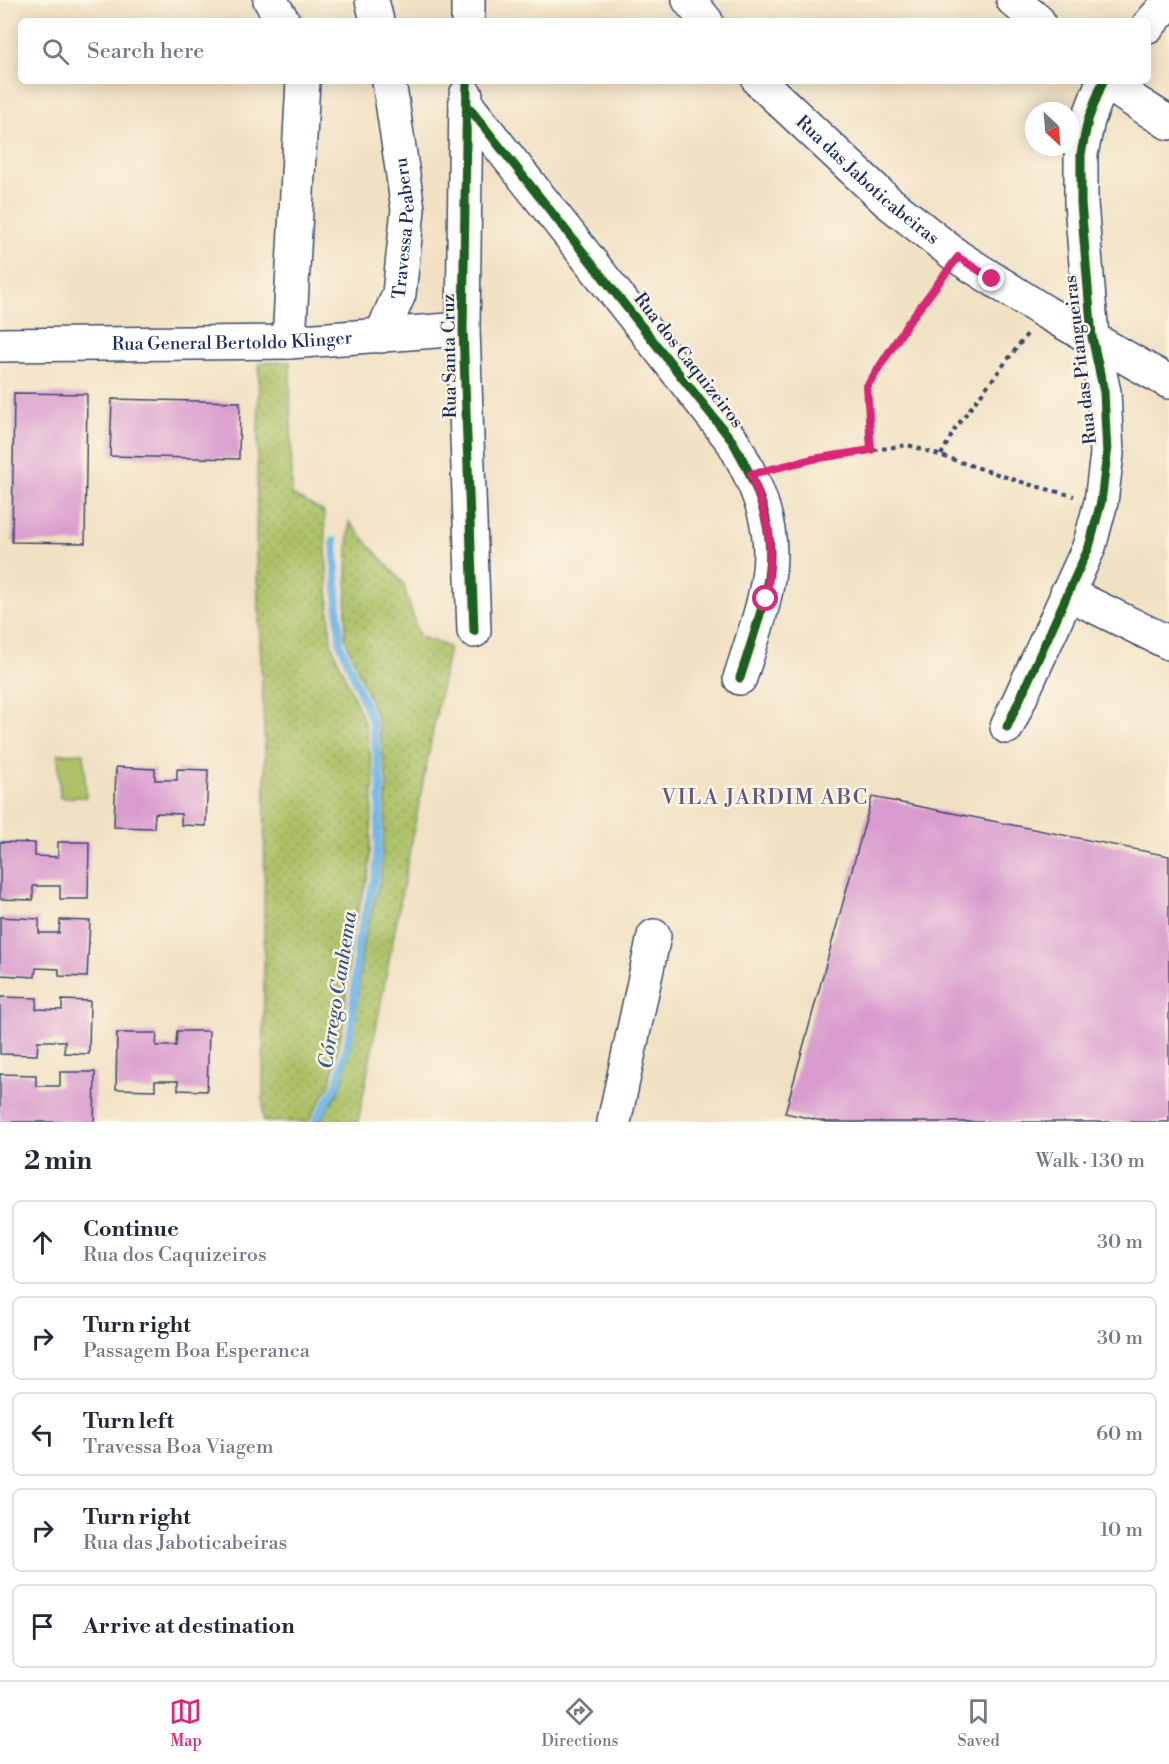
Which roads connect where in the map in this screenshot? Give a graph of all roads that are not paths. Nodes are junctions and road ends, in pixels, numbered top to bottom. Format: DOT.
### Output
graph roads {
  1 [pos="270,0"];
  2 [pos="372,0"];
  3 [pos="468,0"];
  4 [pos="688,0"];
  5 [pos="1013,0"];
  6 [pos="1169,2"];
  7 [pos="281,18"];
  8 [pos="376,18"];
  9 [pos="468,18"];
  10 [pos="703,18"];
  11 [pos="1034,18"];
  12 [pos="1151,23"];
  13 [pos="303,84"];
  14 [pos="389,84"];
  15 [pos="762,84"];
  16 [pos="1102,84"];
  17 [pos="1108,84"];
  18 [pos="467,92"];
  19 [pos="1169,123"];
  20 [pos="463,329"];
  21 [pos="381,336"];
  22 [pos="1092,337"];
  23 [pos="289,342"];
  24 [pos="0,345"];
  25 [pos="1169,382"];
  26 [pos="1067,593"];
  27 [pos="474,631"];
  28 [pos="1169,643"];
  29 [pos="740,678"];
  30 [pos="1007,727"];
  31 [pos="654,936"];
  32 [pos="614,1122"];
  1 -- 7 [label="street"];
  2 -- 8 [label="street"];
  3 -- 9 [label="street"];
  4 -- 10 [label="street"];
  5 -- 11 [label="street"];
  6 -- 12 [label="street"];
  13 -- 23 [label="street"];
  14 -- 21 [label="street, Travessa Peaberu"];
  15 -- 22 [label="street, Rua das Jaboticabeiras"];
  16 -- 22 [label="street, Rua das Pitangueiras"];
  17 -- 19 [label="street"];
  18 -- 20 [label="street, Rua Santa Cruz"];
  18 -- 29 [label="street, Rua dos Caquizeiros"];
  20 -- 21 [label="street, Rua General Bertoldo Klinger"];
  20 -- 27 [label="street, Rua Santa Cruz"];
  21 -- 23 [label="street, Rua General Bertoldo Klinger"];
  22 -- 25 [label="street, Rua das Jaboticabeiras"];
  22 -- 26 [label="street, Rua das Pitangueiras"];
  23 -- 24 [label="street, Rua General Bertoldo Klinger"];
  26 -- 28 [label="street"];
  26 -- 30 [label="street, Rua das Pitangueiras"];
  31 -- 32 [label="street"];
}
